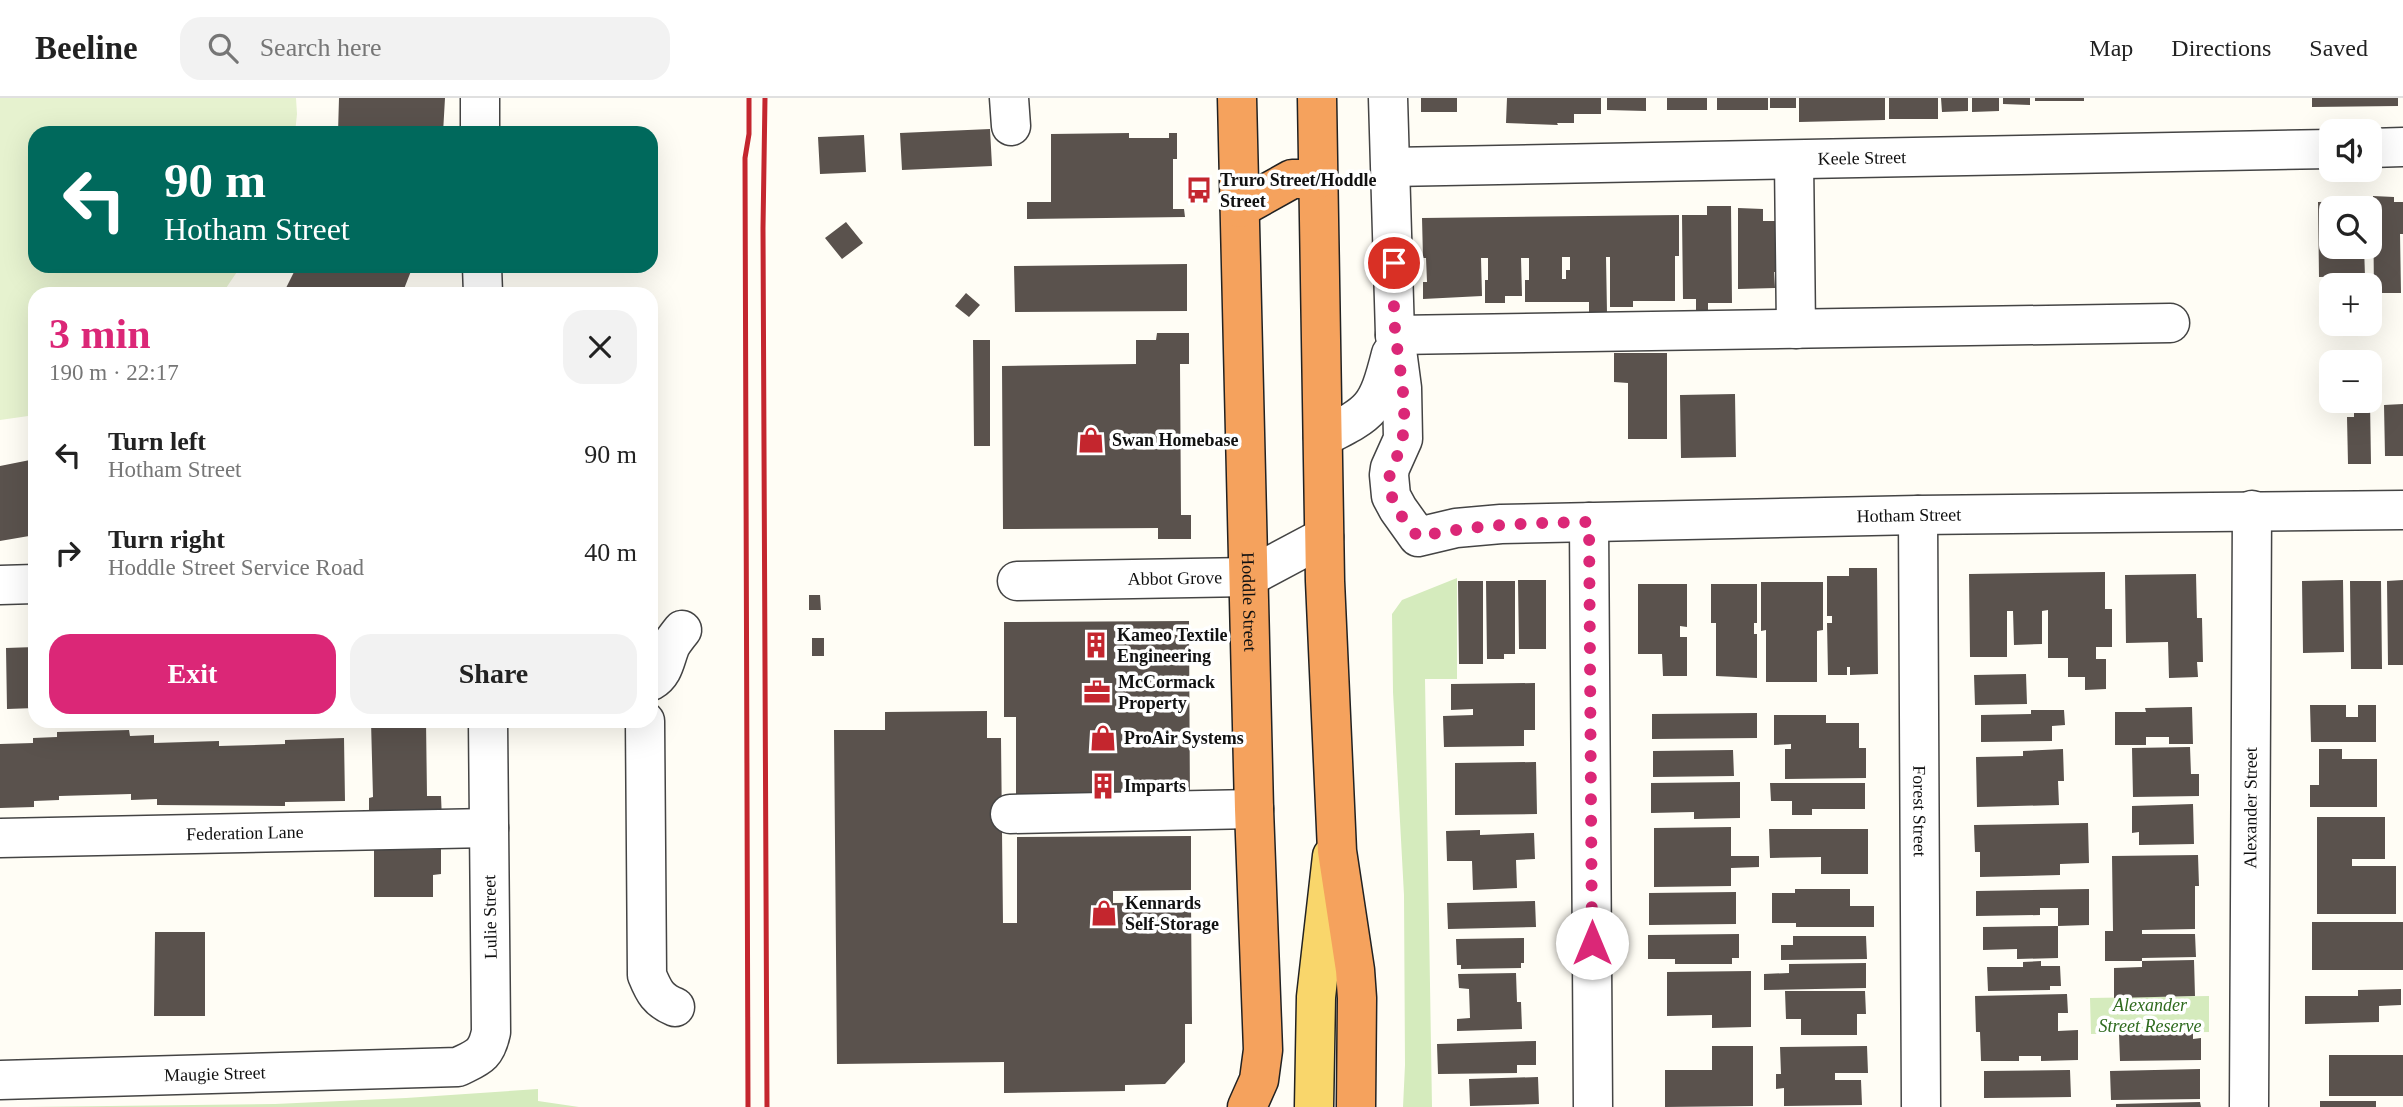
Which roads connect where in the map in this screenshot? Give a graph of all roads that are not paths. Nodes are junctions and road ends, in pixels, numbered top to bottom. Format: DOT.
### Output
graph roads {
  1 [pos="480,98"];
  2 [pos="1237,98"];
  3 [pos="1317,98"];
  4 [pos="1388,98"];
  5 [pos="480,126"];
  6 [pos="2403,147"];
  7 [pos="2382,148"];
  8 [pos="2319,149"];
  9 [pos="1794,160"];
  10 [pos="1391,167"];
  11 [pos="1318,179"];
  12 [pos="1240,208"];
  13 [pos="2171,323"];
  14 [pos="1796,329"];
  15 [pos="1395,335"];
  16 [pos="1323,437"];
  17 [pos="2252,510"];
  18 [pos="2403,510"];
  19 [pos="1918,515"];
  20 [pos="1589,522"];
  21 [pos="1324,537"];
  22 [pos="1249,577"];
  23 [pos="1017,581"];
  24 [pos="28,584"];
  25 [pos="0,585"];
  26 [pos="682,631"];
  27 [pos="658,675"];
  28 [pos="488,728"];
  29 [pos="645,728"];
  30 [pos="1254,809"];
  31 [pos="1010,814"];
  32 [pos="1335,826"];
  33 [pos="489,828"];
  34 [pos="0,838"];
  35 [pos="675,1007"];
  36 [pos="1357,1036"];
  37 [pos="1264,1050"];
  38 [pos="429,1068"];
  39 [pos="0,1080"];
  40 [pos="1247,1107"];
  41 [pos="1262,1107"];
  42 [pos="1314,1107"];
  43 [pos="1356,1107"];
  44 [pos="1373,1107"];
  45 [pos="1593,1107"];
  46 [pos="1921,1107"];
  47 [pos="2249,1107"];
  1 -- 5 [label="street"];
  2 -- 12 [label="highway, Hoddle Street"];
  3 -- 11 [label="highway"];
  4 -- 10 [label="street"];
  6 -- 7 [label="street"];
  8 -- 9 [label="street, Keele Street"];
  9 -- 10 [label="street, Keele Street"];
  9 -- 14 [label="street"];
  10 -- 15 [label="street"];
  11 -- 12 [label="highway"];
  11 -- 16 [label="highway"];
  12 -- 22 [label="highway, Hoddle Street"];
  13 -- 14 [label="street"];
  14 -- 15 [label="street"];
  15 -- 16 [label="street"];
  15 -- 20 [label="street, Hotham Street"];
  16 -- 21 [label="highway"];
  17 -- 18 [label="street, Hotham Street"];
  17 -- 19 [label="street, Hotham Street"];
  17 -- 47 [label="street, Alexander Street"];
  19 -- 20 [label="street, Hotham Street"];
  19 -- 46 [label="street, Forest Street"];
  20 -- 45 [label="street"];
  21 -- 22 [label="street, Abbot Grove"];
  21 -- 32 [label="highway"];
  22 -- 23 [label="street, Abbot Grove"];
  22 -- 30 [label="highway, Hoddle Street"];
  24 -- 25 [label="street"];
  26 -- 27 [label="street"];
  28 -- 33 [label="street, Lulie Street"];
  29 -- 35 [label="street"];
  30 -- 31 [label="street"];
  30 -- 37 [label="highway, Hoddle Street"];
  32 -- 36 [label="highway"];
  32 -- 42 [label="main road"];
  33 -- 34 [label="street, Federation Lane"];
  33 -- 38 [label="street, Lulie Street"];
  36 -- 43 [label="highway"];
  36 -- 44 [label="main road"];
  37 -- 40 [label="highway"];
  37 -- 41 [label="main road, Hoddle Street"];
  38 -- 39 [label="street, Maugie Street"];
}
